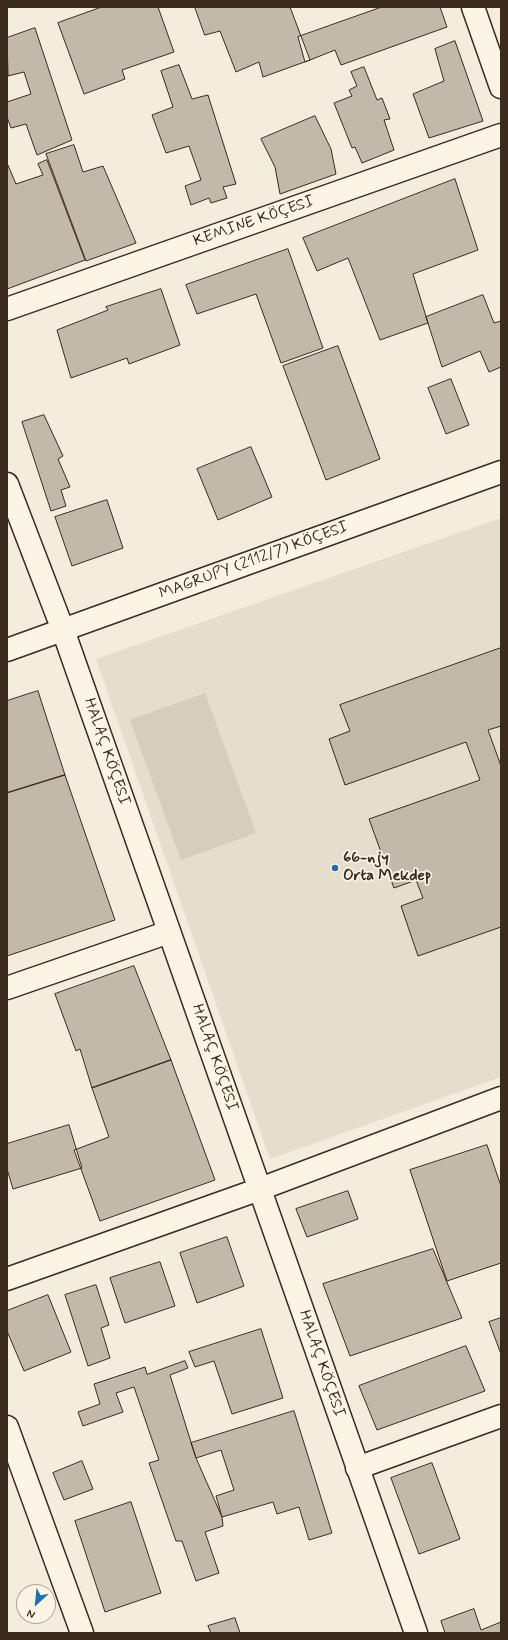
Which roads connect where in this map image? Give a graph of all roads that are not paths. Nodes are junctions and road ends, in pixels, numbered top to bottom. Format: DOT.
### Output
graph roads {
  1 [pos="473,7"];
  2 [pos="501,87"];
  3 [pos="501,135"];
  4 [pos="7,309"];
  5 [pos="501,472"];
  6 [pos="7,484"];
  7 [pos="63,630"];
  8 [pos="7,650"];
  9 [pos="169,932"];
  10 [pos="7,988"];
  11 [pos="501,1098"];
  12 [pos="260,1189"];
  13 [pos="7,1279"];
  14 [pos="501,1416"];
  15 [pos="7,1427"];
  16 [pos="357,1468"];
  17 [pos="82,1633"];
  18 [pos="416,1633"];
  1 -- 2 [label="street"];
  3 -- 4 [label="street, KEMINE KÖÇESI"];
  5 -- 7 [label="street, MAGRUPY (2112/7) KÖÇESI"];
  6 -- 7 [label="street, HALAÇ KÖÇESI"];
  7 -- 8 [label="street, MAGRUPY (2112/7) KÖÇESI"];
  7 -- 9 [label="street, HALAÇ KÖÇESI"];
  9 -- 10 [label="street"];
  9 -- 12 [label="street, HALAÇ KÖÇESI"];
  11 -- 12 [label="street"];
  12 -- 13 [label="street"];
  12 -- 16 [label="street, HALAÇ KÖÇESI"];
  14 -- 16 [label="street"];
  15 -- 17 [label="street"];
  16 -- 18 [label="street, HALAÇ KÖÇESI"];
}
